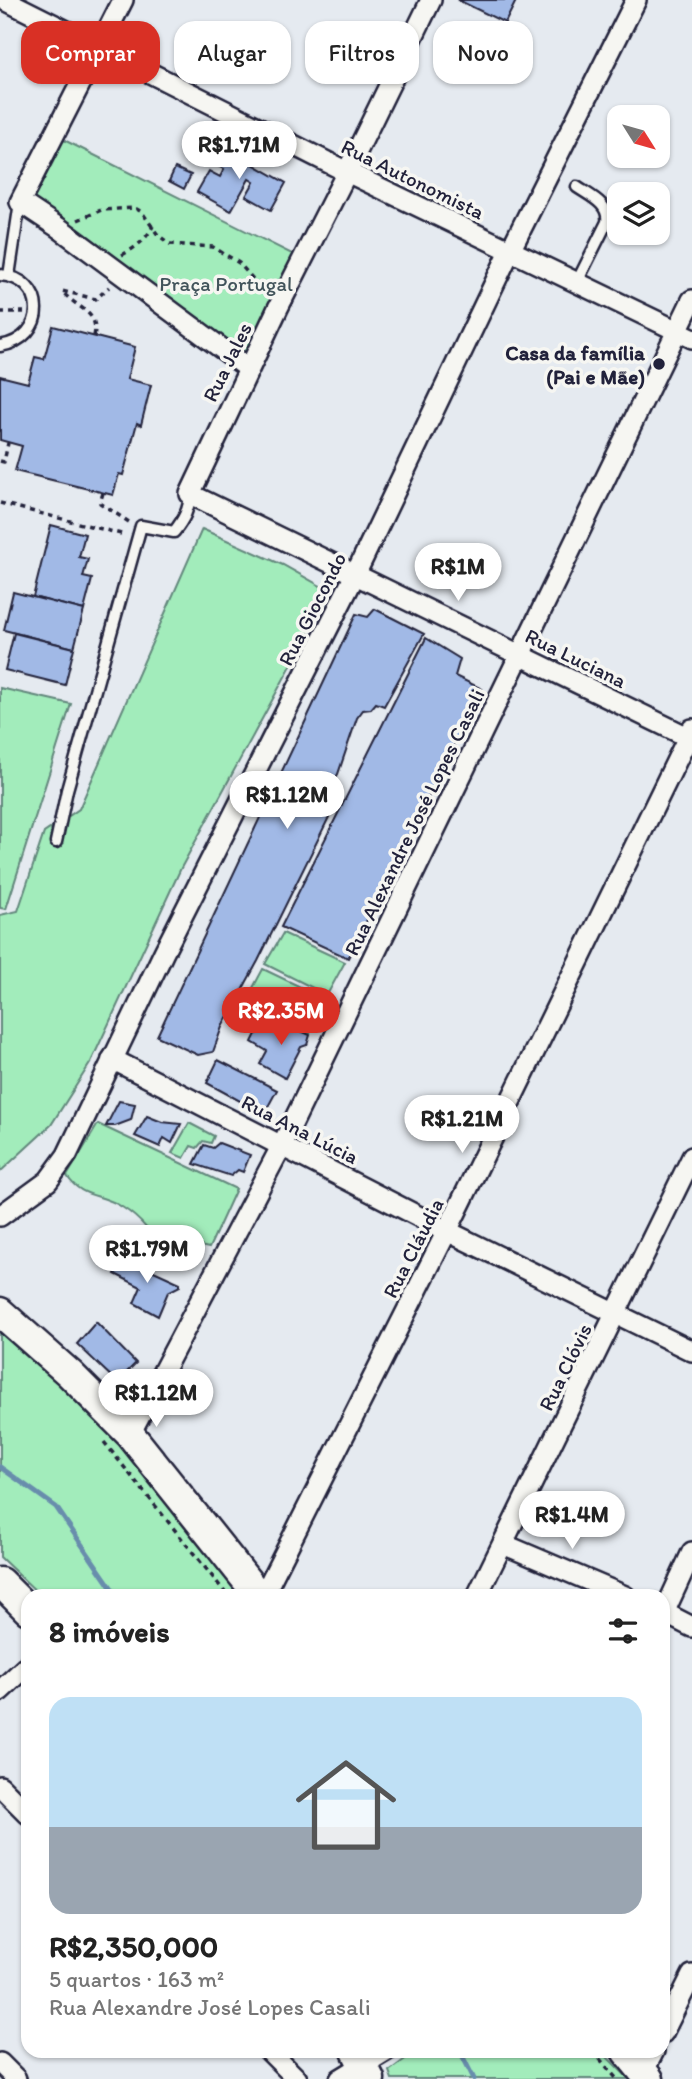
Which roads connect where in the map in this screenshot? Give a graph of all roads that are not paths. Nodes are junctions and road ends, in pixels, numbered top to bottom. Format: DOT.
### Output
graph roads {
  1 [pos="5,0"];
  2 [pos="123,0"];
  3 [pos="431,0"];
  4 [pos="636,0"];
  5 [pos="46,21"];
  6 [pos="112,21"];
  7 [pos="160,78"];
  8 [pos="81,84"];
  9 [pos="347,172"];
  10 [pos="577,187"];
  11 [pos="20,202"];
  12 [pos="510,251"];
  13 [pos="5,275"];
  14 [pos="577,282"];
  15 [pos="692,300"];
  16 [pos="685,334"];
  17 [pos="0,346"];
  18 [pos="248,368"];
  19 [pos="193,487"];
  20 [pos="355,575"];
  21 [pos="520,657"];
  22 [pos="691,735"];
  23 [pos="56,842"];
  24 [pos="113,1059"];
  25 [pos="282,1145"];
  26 [pos="692,1157"];
  27 [pos="0,1216"];
  28 [pos="447,1231"];
  29 [pos="0,1312"];
  30 [pos="616,1314"];
  31 [pos="692,1351"];
  32 [pos="130,1434"];
  33 [pos="503,1544"];
  34 [pos="692,1552"];
  35 [pos="0,1582"];
  36 [pos="255,1589"];
  37 [pos="265,1589"];
  38 [pos="480,1589"];
  39 [pos="609,1589"];
  40 [pos="670,1601"];
  41 [pos="21,1603"];
  42 [pos="670,1617"];
  43 [pos="692,1627"];
  44 [pos="21,1672"];
  45 [pos="0,1691"];
  46 [pos="0,1786"];
  47 [pos="21,1807"];
  48 [pos="692,1975"];
  49 [pos="670,2019"];
  50 [pos="276,2058"];
  51 [pos="369,2062"];
  52 [pos="0,2063"];
  53 [pos="16,2079"];
  54 [pos="297,2079"];
  55 [pos="340,2079"];
  1 -- 5 [label="street, Rua Autonomista"];
  2 -- 6 [label="street"];
  3 -- 9 [label="street, Rua Jales"];
  4 -- 12 [label="street, Rua Giocondo"];
  7 -- 9 [label="street, Rua Autonomista"];
  8 -- 11 [label="street"];
  9 -- 12 [label="street, Rua Autonomista"];
  9 -- 18 [label="street, Rua Jales"];
  10 -- 14 [label="lane"];
  11 -- 13 [label="lane"];
  11 -- 18 [label="street"];
  12 -- 14 [label="street, Rua Autonomista"];
  12 -- 20 [label="street, Rua Giocondo"];
  13 -- 17 [label="lane"];
  14 -- 16 [label="street, Rua Autonomista"];
  15 -- 16 [label="street, Rua Alexandre José Lopes Casali"];
  16 -- 21 [label="street, Rua Alexandre José Lopes Casali"];
  18 -- 19 [label="street, Rua Jales"];
  19 -- 20 [label="street, Rua Luciana"];
  19 -- 23 [label="lane"];
  20 -- 21 [label="street, Rua Luciana"];
  20 -- 24 [label="street, Rua Giocondo"];
  21 -- 22 [label="street, Rua Luciana"];
  21 -- 25 [label="street, Rua Alexandre José Lopes Casali"];
  22 -- 28 [label="street, Rua Cláudia"];
  24 -- 25 [label="street, Rua Ana Lúcia"];
  24 -- 27 [label="street, Rua Giocondo"];
  25 -- 28 [label="street, Rua Ana Lúcia"];
  25 -- 32 [label="street, Rua Alexandre José Lopes Casali"];
  26 -- 30 [label="street, Rua Clóvis"];
  28 -- 30 [label="street, Rua Ana Lúcia"];
  28 -- 37 [label="street, Rua Cláudia"];
  29 -- 32 [label="main road"];
  30 -- 31 [label="street, Rua Ana Lúcia"];
  30 -- 33 [label="street, Rua Clóvis"];
  32 -- 36 [label="main road"];
  33 -- 38 [label="street, Rua Clóvis"];
  33 -- 39 [label="street"];
  34 -- 40 [label="street"];
  35 -- 41 [label="main road"];
  42 -- 43 [label="street"];
  44 -- 45 [label="street"];
  46 -- 47 [label="street"];
  48 -- 49 [label="street"];
  50 -- 54 [label="street"];
  51 -- 55 [label="street"];
  52 -- 53 [label="street"];
}
